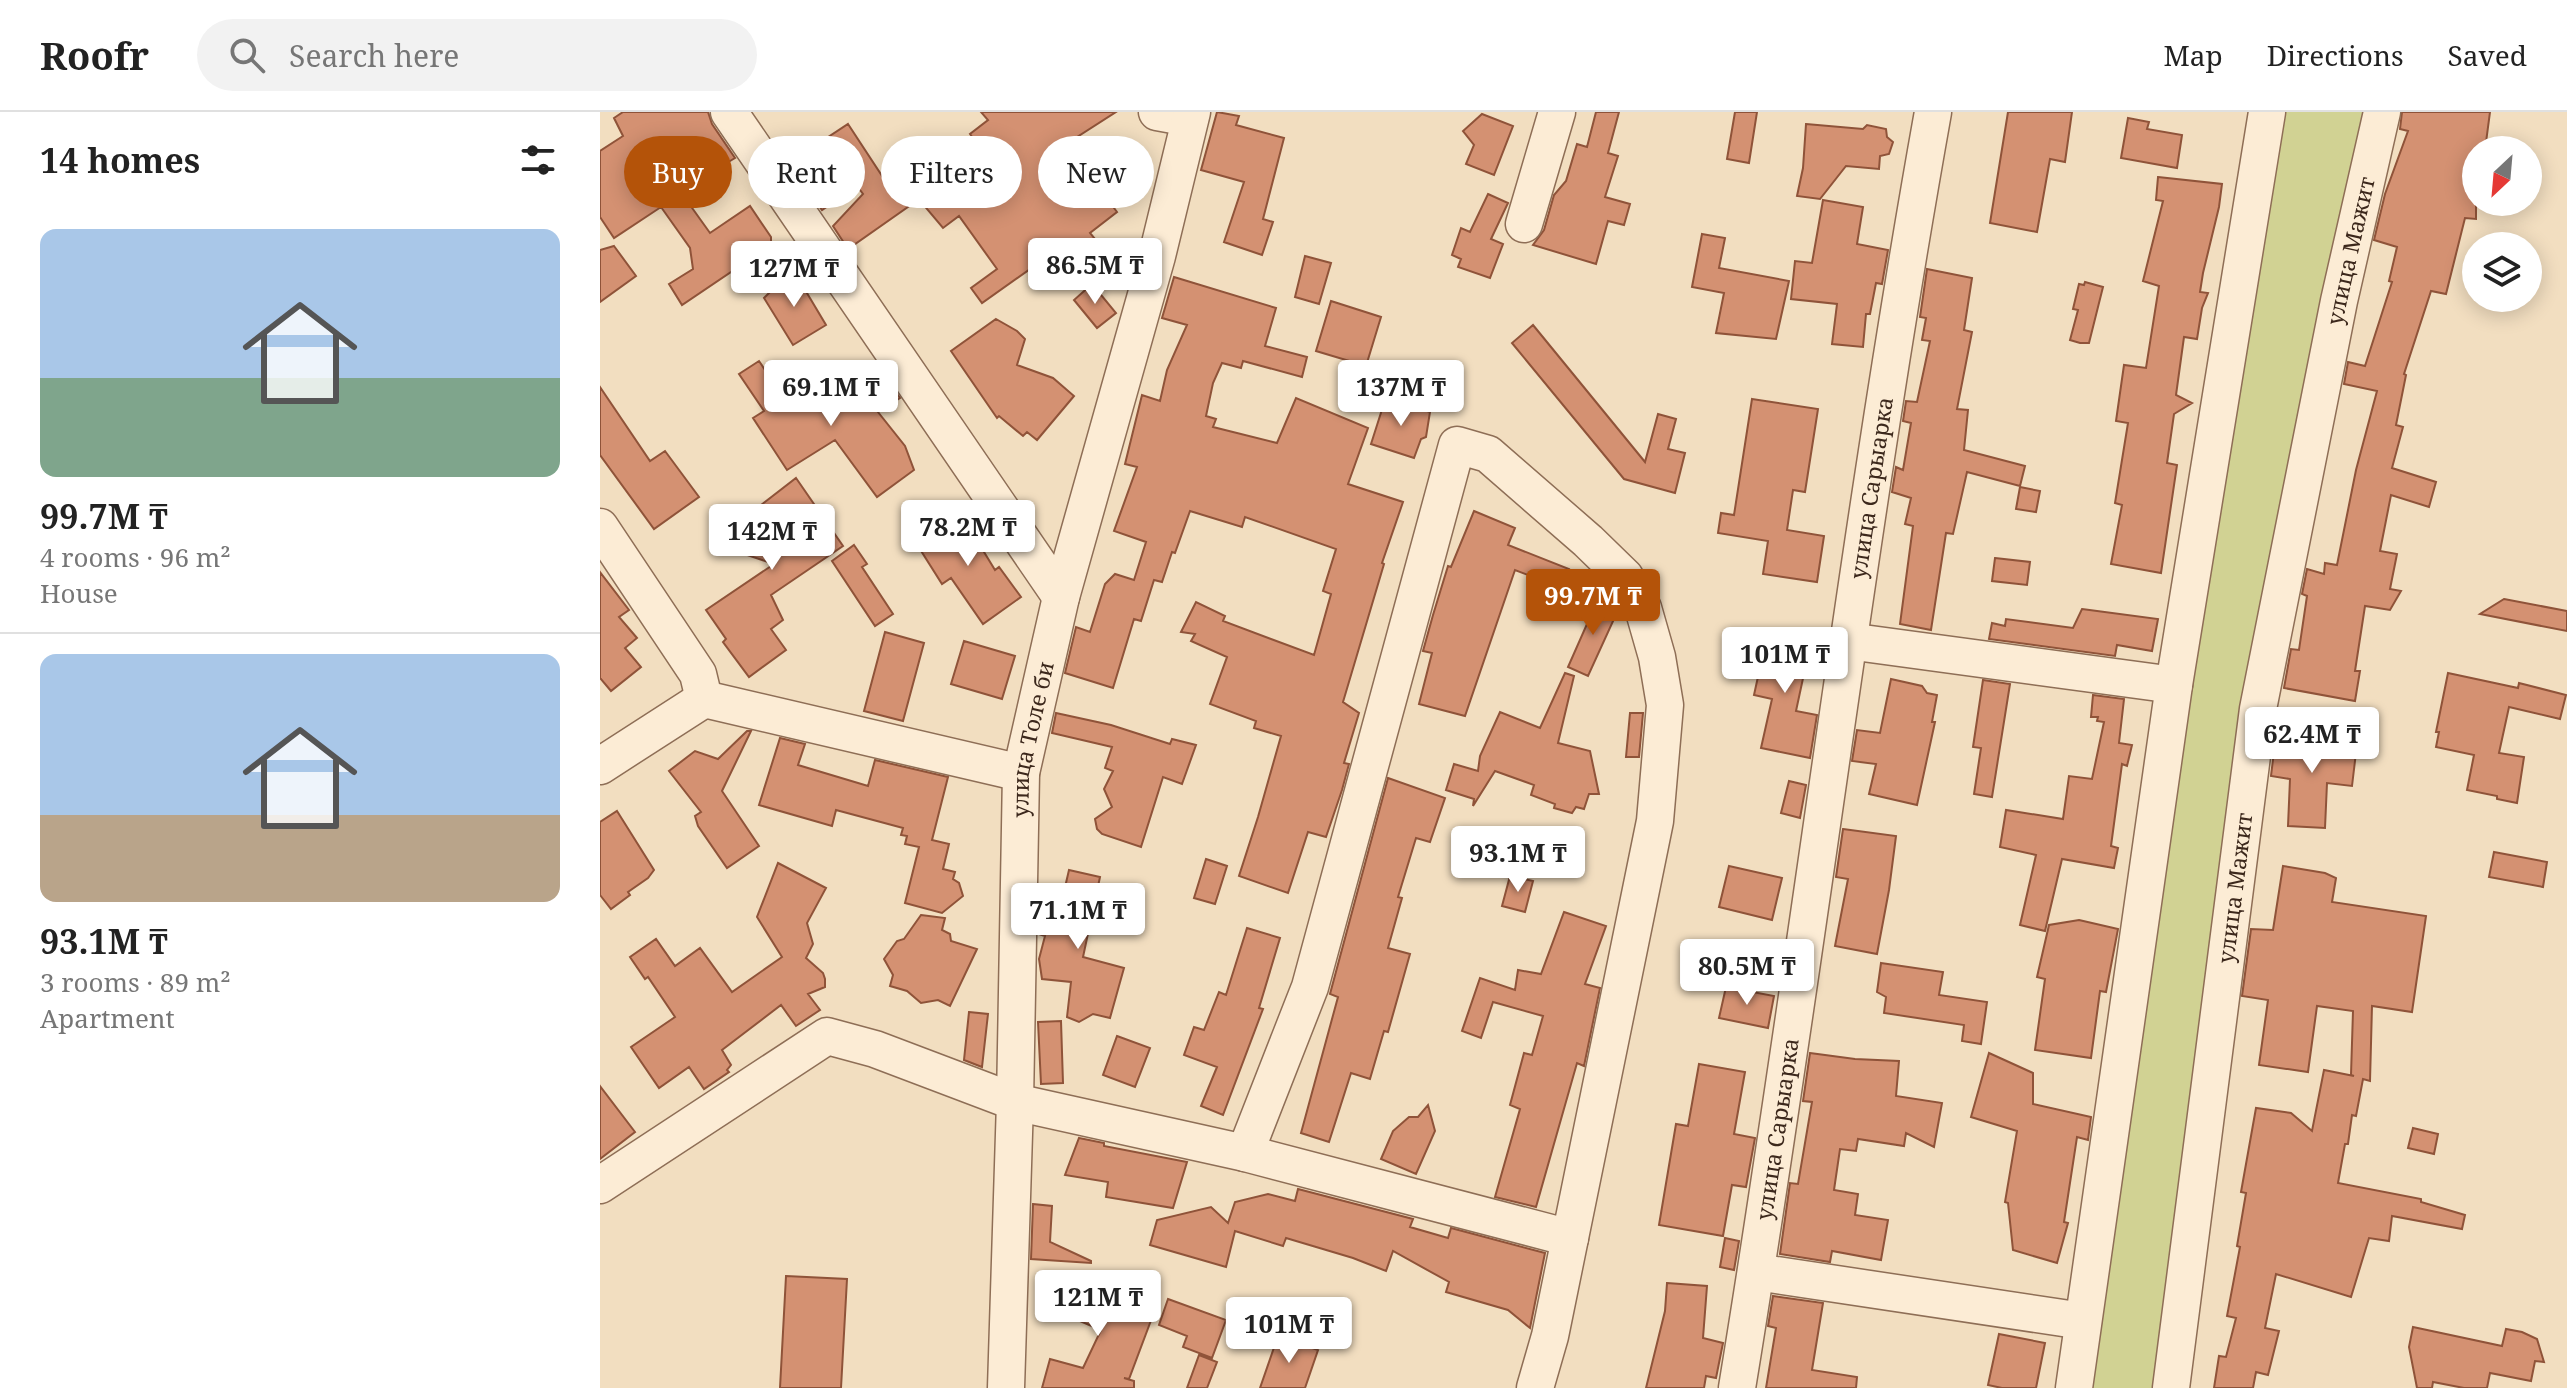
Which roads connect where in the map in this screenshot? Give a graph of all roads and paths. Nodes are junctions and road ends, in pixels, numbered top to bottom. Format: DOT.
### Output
graph roads {
  1 [pos="729,112"];
  2 [pos="1557,112"];
  3 [pos="1933,112"];
  4 [pos="2267,112"];
  5 [pos="2382,112"];
  6 [pos="1180,114"];
  7 [pos="1524,224"];
  8 [pos="600,527"];
  9 [pos="1061,597"];
  10 [pos="1848,641"];
  11 [pos="2174,685"];
  12 [pos="704,699"];
  13 [pos="600,766"];
  14 [pos="1021,773"];
  15 [pos="1015,1102"];
  16 [pos="1245,1153"];
  17 [pos="600,1185"];
  18 [pos="1570,1238"];
  19 [pos="1756,1272"];
  20 [pos="2083,1321"];
  21 [pos="1006,1388"];
  22 [pos="1535,1388"];
  23 [pos="1737,1388"];
  24 [pos="2074,1388"];
  25 [pos="2171,1388"];
  1 -- 9 [label="street"];
  2 -- 7 [label="street"];
  3 -- 10 [label="street, улица Сарыарка"];
  4 -- 11 [label="street"];
  5 -- 25 [label="street, улица Мажит"];
  6 -- 9 [label="street, улица Толе би"];
  8 -- 12 [label="street"];
  9 -- 14 [label="street, улица Толе би"];
  10 -- 11 [label="street"];
  10 -- 19 [label="street, улица Сарыарка"];
  11 -- 20 [label="street"];
  12 -- 13 [label="street"];
  12 -- 14 [label="street"];
  14 -- 15 [label="street, улица Толе би"];
  15 -- 16 [label="street"];
  15 -- 17 [label="street"];
  15 -- 21 [label="street, улица Толе би"];
  16 -- 18 [label="street"];
  16 -- 18 [label="street"];
  18 -- 22 [label="street"];
  19 -- 20 [label="street"];
  19 -- 23 [label="street, улица Сарыарка"];
  20 -- 24 [label="street"];
}
